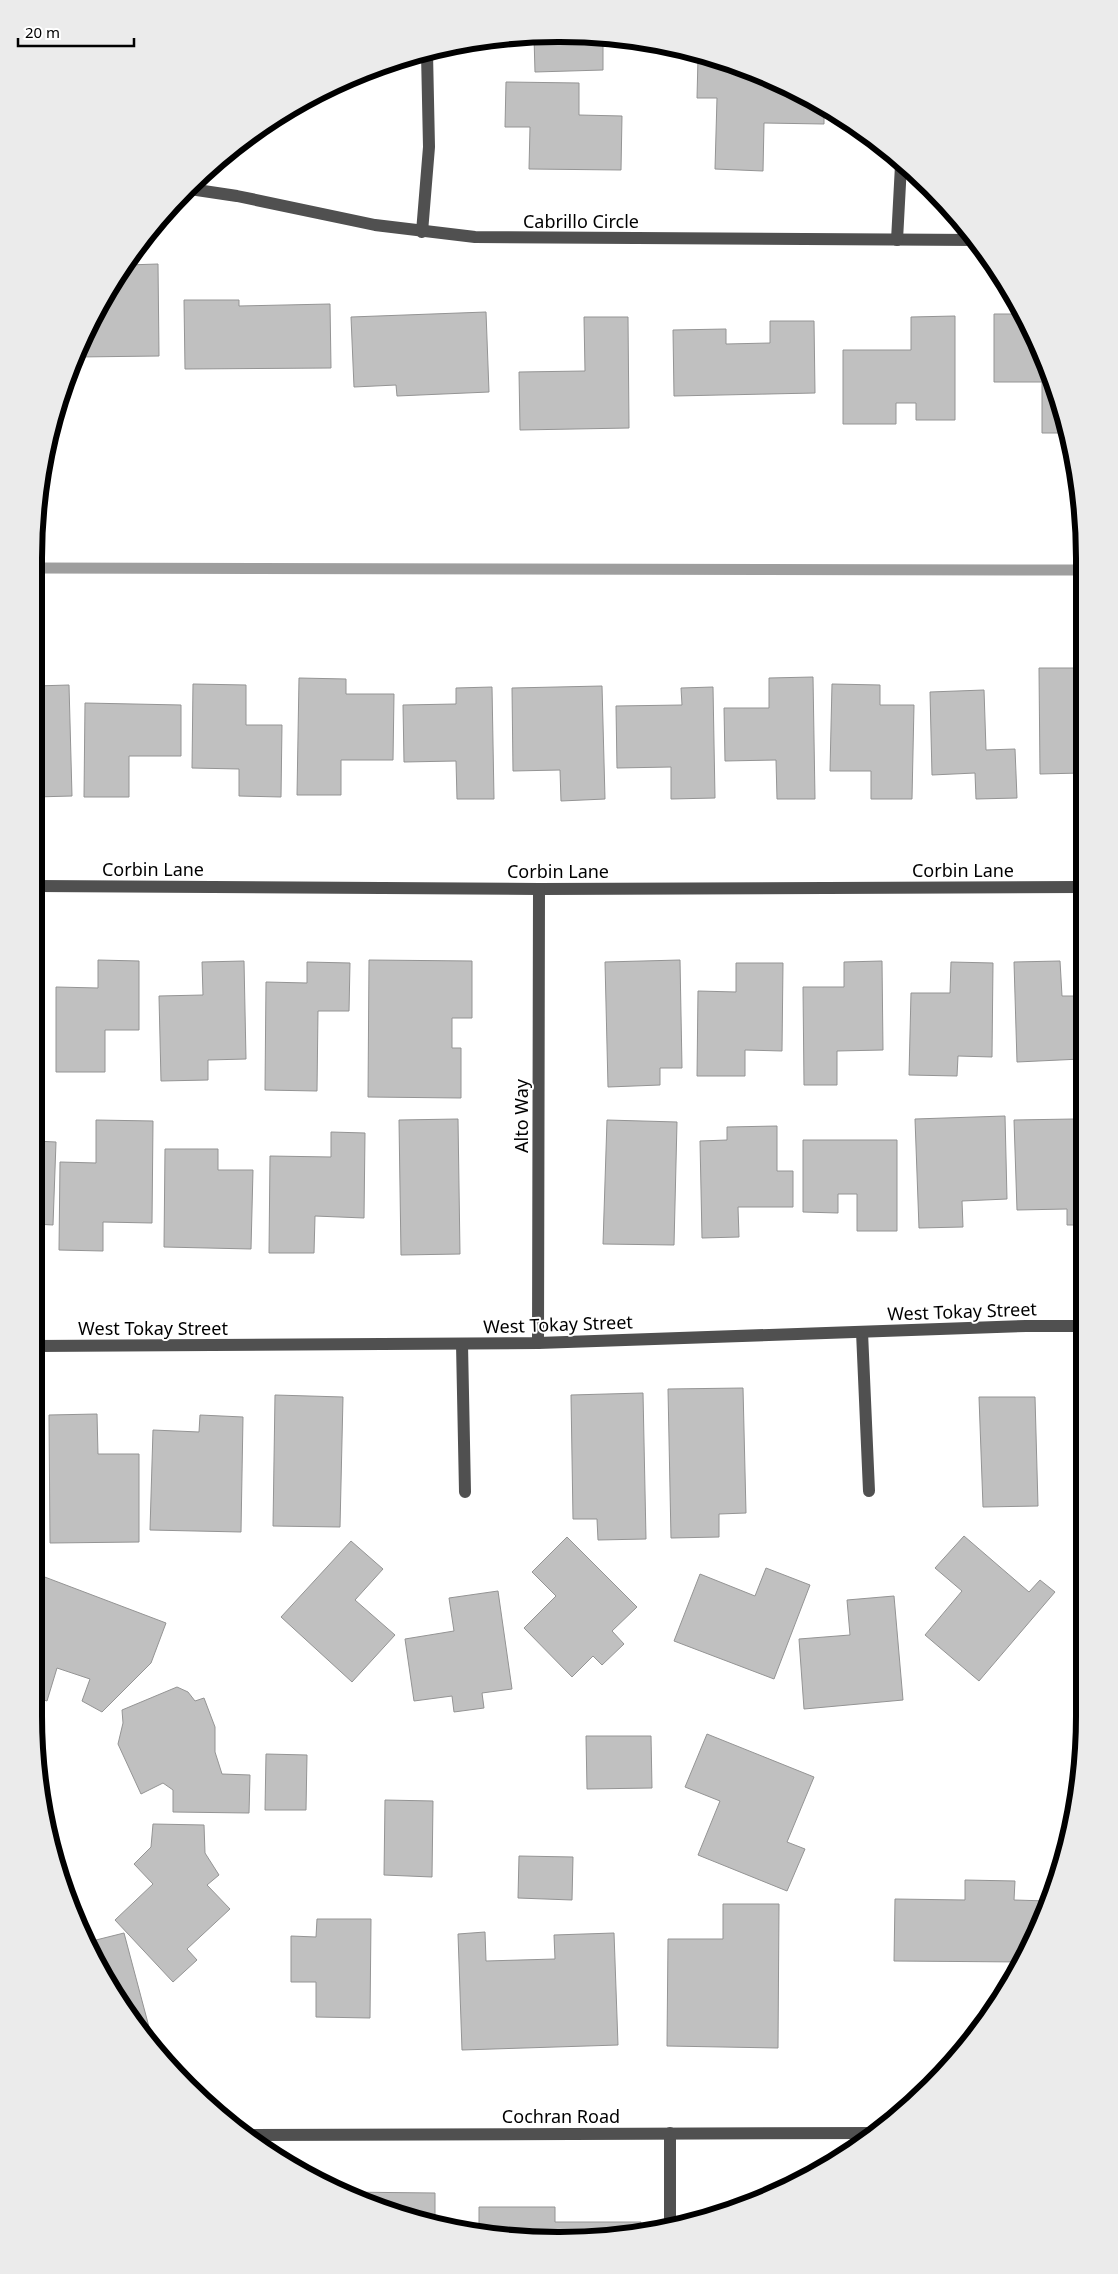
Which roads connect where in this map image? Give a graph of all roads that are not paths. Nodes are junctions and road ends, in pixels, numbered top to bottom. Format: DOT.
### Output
graph roads {
  1 [pos="427,59"];
  2 [pos="901,172"];
  3 [pos="198,190"];
  4 [pos="422,232"];
  5 [pos="897,240"];
  6 [pos="965,240"];
  7 [pos="42,886"];
  8 [pos="1076,887"];
  9 [pos="539,889"];
  10 [pos="1076,1326"];
  11 [pos="862,1332"];
  12 [pos="538,1343"];
  13 [pos="462,1344"];
  14 [pos="42,1346"];
  15 [pos="869,1491"];
  16 [pos="465,1492"];
  17 [pos="670,2133"];
  18 [pos="862,2133"];
  19 [pos="266,2140"];
  20 [pos="670,2220"];
  1 -- 4 [label="street"];
  2 -- 5 [label="street"];
  3 -- 4 [label="street, Cabrillo Circle"];
  4 -- 5 [label="street, Cabrillo Circle"];
  5 -- 6 [label="street, Cabrillo Circle"];
  7 -- 9 [label="street, Corbin Lane"];
  8 -- 9 [label="street, Corbin Lane"];
  9 -- 12 [label="street, Alto Way"];
  10 -- 11 [label="street, West Tokay Street"];
  11 -- 12 [label="street, West Tokay Street"];
  11 -- 15 [label="street"];
  12 -- 13 [label="street, West Tokay Street"];
  13 -- 14 [label="street, West Tokay Street"];
  13 -- 16 [label="street"];
  17 -- 18 [label="street, Cochran Road"];
  17 -- 19 [label="street, Cochran Road"];
  17 -- 20 [label="street"];
}
